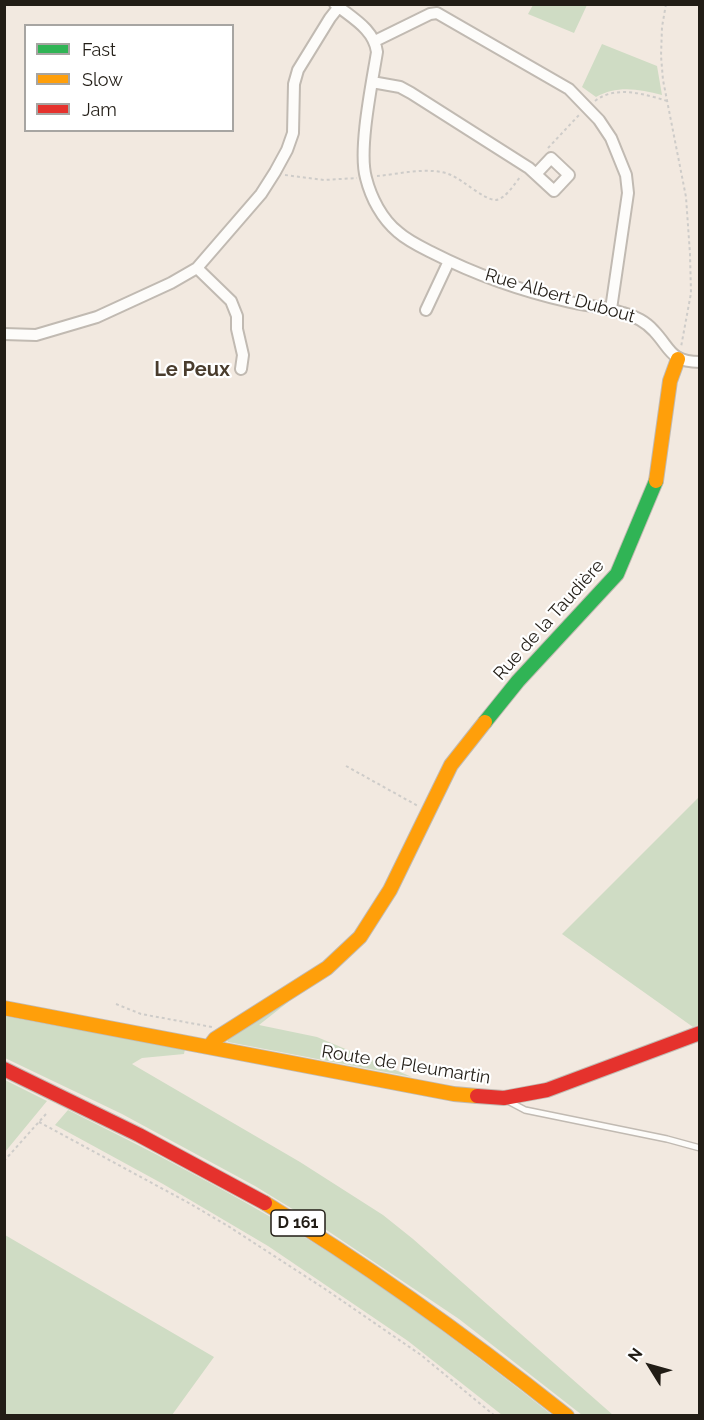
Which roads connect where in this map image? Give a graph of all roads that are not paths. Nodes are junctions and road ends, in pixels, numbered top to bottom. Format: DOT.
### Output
graph roads {
  1 [pos="338,6"];
  2 [pos="375,41"];
  3 [pos="372,82"];
  4 [pos="532,171"];
  5 [pos="449,261"];
  6 [pos="197,268"];
  7 [pos="611,309"];
  8 [pos="426,310"];
  9 [pos="4,334"];
  10 [pos="678,359"];
  11 [pos="699,362"];
  12 [pos="241,369"];
  13 [pos="4,1008"];
  14 [pos="699,1033"];
  15 [pos="209,1047"];
  16 [pos="4,1069"];
  17 [pos="504,1098"];
  18 [pos="699,1148"];
  19 [pos="567,1416"];
  1 -- 2 [label="street"];
  1 -- 6 [label="street"];
  2 -- 3 [label="street, Rue Albert Dubout"];
  2 -- 7 [label="street"];
  3 -- 4 [label="street"];
  3 -- 5 [label="street, Rue Albert Dubout"];
  5 -- 7 [label="street, Rue Albert Dubout"];
  5 -- 8 [label="street"];
  6 -- 9 [label="street"];
  6 -- 12 [label="street"];
  7 -- 10 [label="street, Rue Albert Dubout"];
  10 -- 11 [label="street"];
  10 -- 15 [label="main road, Rue de la Taudière"];
  13 -- 15 [label="main road, Route de Pleumartin"];
  14 -- 17 [label="main road, Route de Pleumartin"];
  15 -- 17 [label="main road, Route de Pleumartin"];
  16 -- 19 [label="main road, D 161"];
  17 -- 18 [label="lane"];
}
